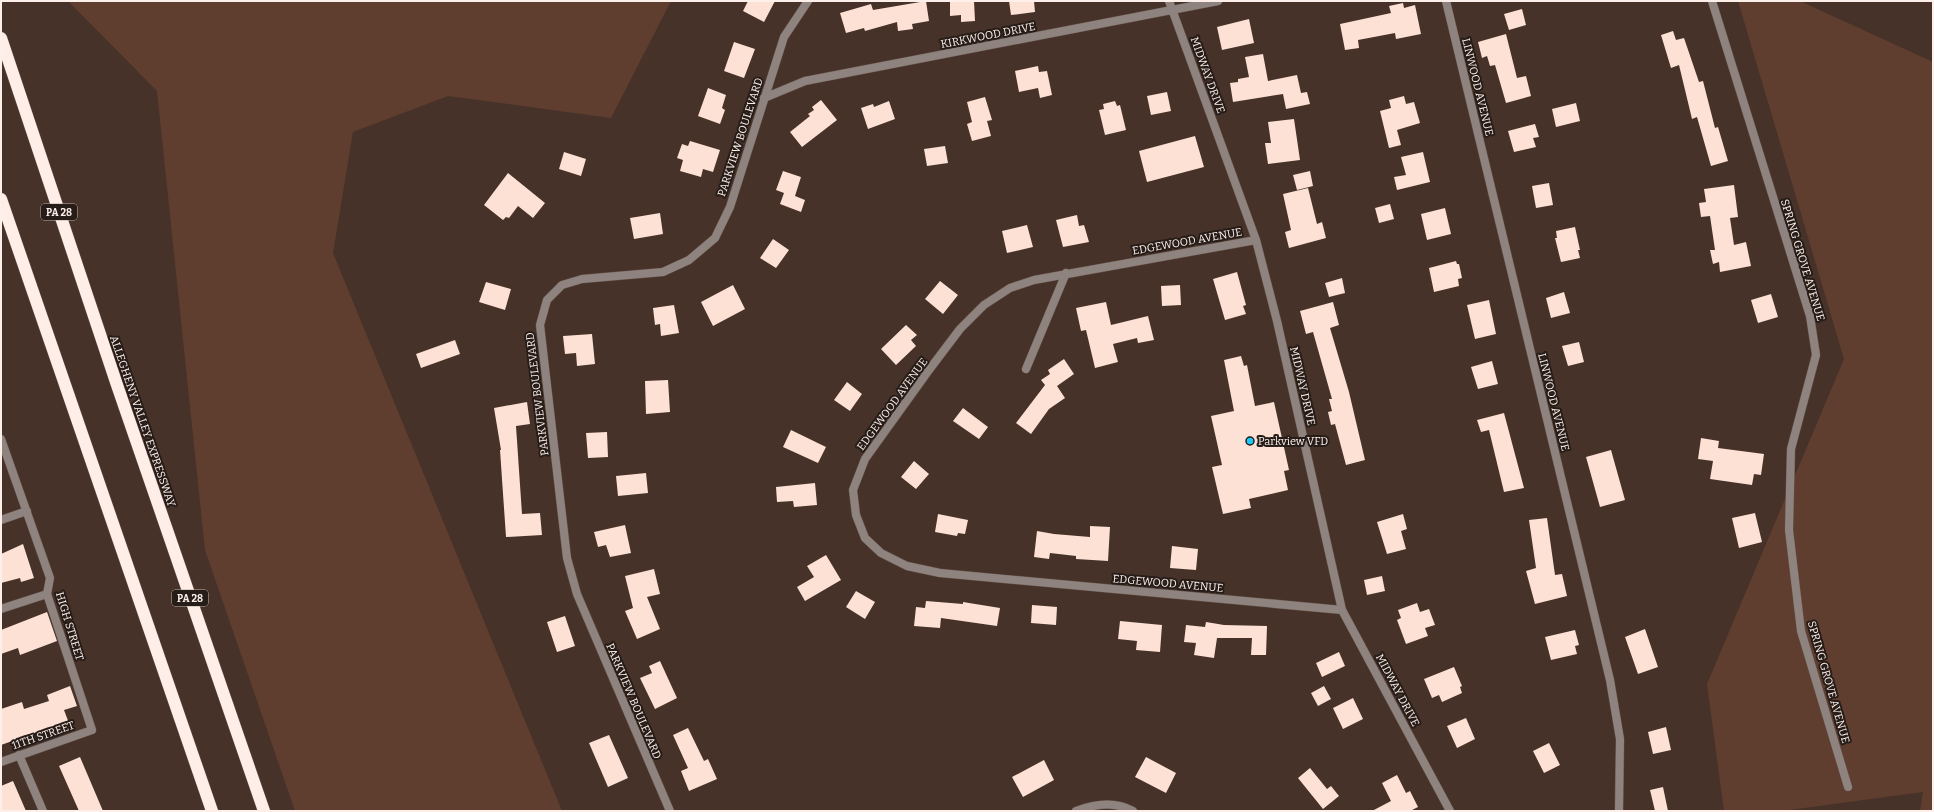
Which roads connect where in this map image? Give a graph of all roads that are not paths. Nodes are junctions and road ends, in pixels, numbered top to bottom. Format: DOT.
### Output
graph roads {
  1 [pos="808,1"];
  2 [pos="1169,1"];
  3 [pos="1218,1"];
  4 [pos="1446,1"];
  5 [pos="1712,1"];
  6 [pos="1172,11"];
  7 [pos="1,38"];
  8 [pos="764,98"];
  9 [pos="1,199"];
  10 [pos="1256,240"];
  11 [pos="1066,273"];
  12 [pos="1026,369"];
  13 [pos="1,439"];
  14 [pos="26,511"];
  15 [pos="1,520"];
  16 [pos="47,594"];
  17 [pos="1,609"];
  18 [pos="1342,610"];
  19 [pos="92,730"];
  20 [pos="19,756"];
  21 [pos="1,762"];
  22 [pos="1848,787"];
  23 [pos="43,811"];
  24 [pos="212,811"];
  25 [pos="264,811"];
  26 [pos="670,811"];
  27 [pos="1076,811"];
  28 [pos="1133,811"];
  29 [pos="1450,811"];
  30 [pos="1619,811"];
  1 -- 8 [label="street, PARKVIEW BOULEVARD"];
  2 -- 6 [label="street, MIDWAY DRIVE"];
  3 -- 6 [label="street, KIRKWOOD DRIVE"];
  4 -- 30 [label="street, LINWOOD AVENUE"];
  5 -- 22 [label="street, SPRING GROVE AVENUE"];
  6 -- 8 [label="street, KIRKWOOD DRIVE"];
  6 -- 10 [label="street, MIDWAY DRIVE"];
  7 -- 25 [label="highway, ALLEGHENY VALLEY EXPRESSWAY / PA 28"];
  8 -- 26 [label="street, PARKVIEW BOULEVARD"];
  9 -- 24 [label="highway"];
  10 -- 11 [label="street, EDGEWOOD AVENUE"];
  10 -- 18 [label="street, MIDWAY DRIVE"];
  11 -- 12 [label="street"];
  11 -- 18 [label="street, EDGEWOOD AVENUE"];
  13 -- 14 [label="street, HIGH STREET"];
  14 -- 15 [label="street"];
  14 -- 16 [label="street, HIGH STREET"];
  16 -- 17 [label="street"];
  16 -- 19 [label="street, HIGH STREET"];
  18 -- 29 [label="street, MIDWAY DRIVE"];
  19 -- 20 [label="street, 11TH STREET"];
  20 -- 21 [label="street, 11TH STREET"];
  20 -- 23 [label="street"];
  27 -- 28 [label="street"];
}
